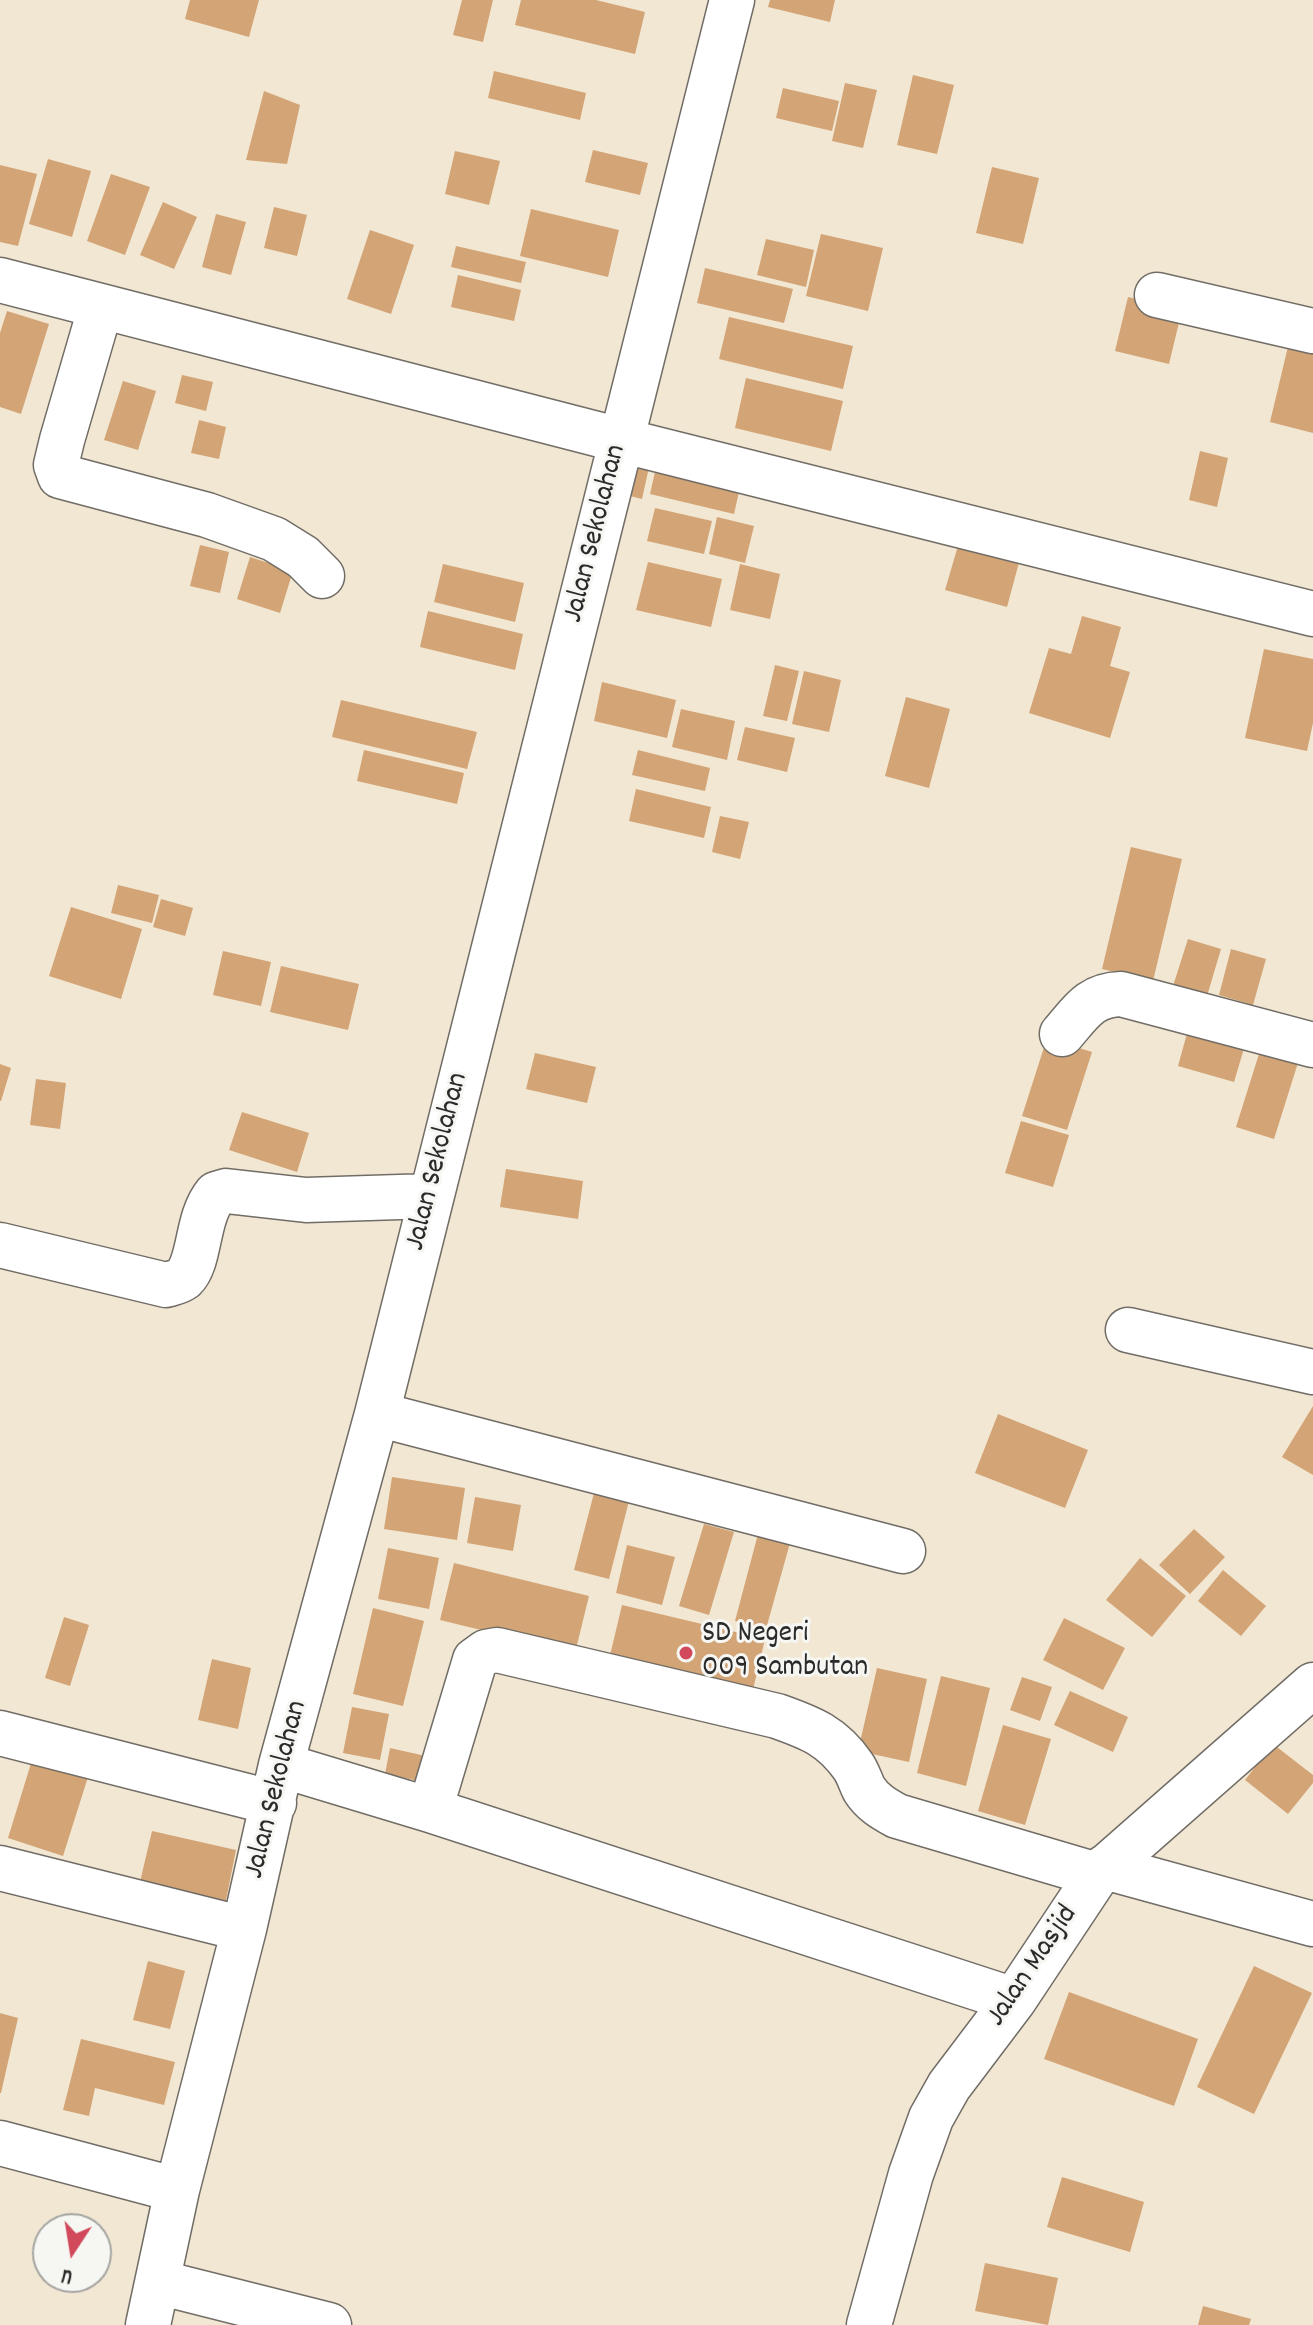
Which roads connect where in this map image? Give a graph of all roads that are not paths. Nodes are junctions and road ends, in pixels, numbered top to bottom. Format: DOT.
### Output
graph roads {
  1 [pos="732,0"];
  2 [pos="0,280"];
  3 [pos="1157,295"];
  4 [pos="101,306"];
  5 [pos="1313,331"];
  6 [pos="620,440"];
  7 [pos="322,576"];
  8 [pos="1313,614"];
  9 [pos="1062,1034"];
  10 [pos="1313,1045"];
  11 [pos="431,1196"];
  12 [pos="0,1245"];
  13 [pos="1128,1330"];
  14 [pos="1313,1372"];
  15 [pos="377,1414"];
  16 [pos="903,1551"];
  17 [pos="1313,1685"];
  18 [pos="0,1733"];
  19 [pos="277,1784"];
  20 [pos="430,1810"];
  21 [pos="0,1868"];
  22 [pos="1101,1871"];
  23 [pos="1313,1924"];
  24 [pos="244,1929"];
  25 [pos="1014,2000"];
  26 [pos="0,2143"];
  27 [pos="177,2190"];
  28 [pos="158,2282"];
  29 [pos="148,2325"];
  30 [pos="329,2325"];
  31 [pos="869,2325"];
  1 -- 6 [label="street, Jalan Sekolahan"];
  2 -- 4 [label="street"];
  3 -- 5 [label="street"];
  4 -- 6 [label="street"];
  4 -- 7 [label="street"];
  6 -- 8 [label="street"];
  6 -- 11 [label="street, Jalan Sekolahan"];
  9 -- 10 [label="street"];
  11 -- 12 [label="street"];
  11 -- 15 [label="street, Jalan Sekolahan"];
  13 -- 14 [label="street"];
  15 -- 16 [label="street"];
  15 -- 19 [label="street, Jalan Sekolahan"];
  17 -- 22 [label="street, Jalan Masjid"];
  18 -- 19 [label="street"];
  19 -- 20 [label="street"];
  19 -- 24 [label="street, Jalan Sekolahan"];
  20 -- 22 [label="street"];
  20 -- 25 [label="street"];
  21 -- 24 [label="street"];
  22 -- 23 [label="street"];
  22 -- 25 [label="street, Jalan Masjid"];
  24 -- 27 [label="street, Jalan Sekolahan"];
  25 -- 31 [label="street, Jalan Masjid"];
  26 -- 27 [label="street"];
  27 -- 28 [label="street, Jalan Sekolahan"];
  28 -- 29 [label="street, Jalan Sekolahan"];
  28 -- 30 [label="street"];
}
